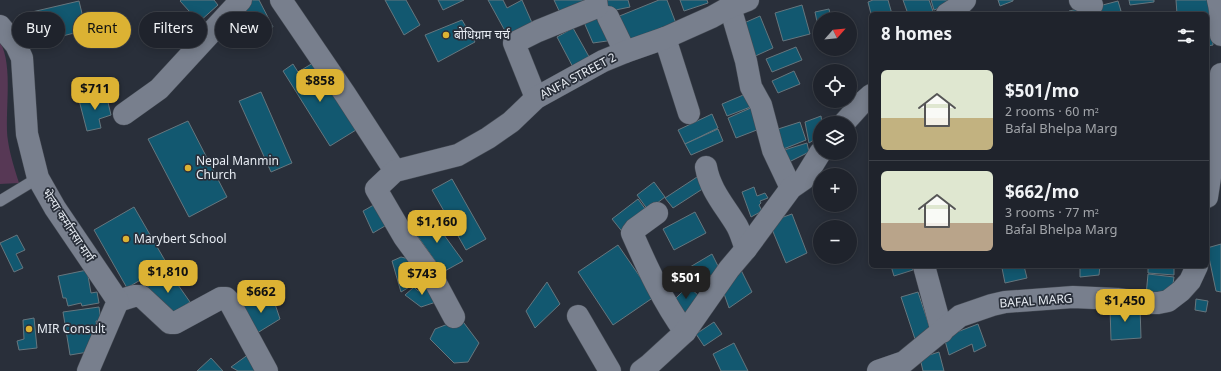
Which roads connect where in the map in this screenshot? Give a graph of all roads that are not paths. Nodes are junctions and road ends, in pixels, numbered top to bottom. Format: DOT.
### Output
graph roads {
  1 [pos="241,0"];
  2 [pos="281,0"];
  3 [pos="965,0"];
  4 [pos="1218,0"];
  5 [pos="739,4"];
  6 [pos="602,9"];
  7 [pos="950,12"];
  8 [pos="0,26"];
  9 [pos="1221,35"];
  10 [pos="665,38"];
  11 [pos="625,52"];
  12 [pos="1221,74"];
  13 [pos="869,97"];
  14 [pos="536,98"];
  15 [pos="689,113"];
  16 [pos="124,114"];
  17 [pos="850,116"];
  18 [pos="816,160"];
  19 [pos="706,167"];
  20 [pos="395,171"];
  21 [pos="38,178"];
  22 [pos="1209,183"];
  23 [pos="791,188"];
  24 [pos="0,201"];
  25 [pos="1209,201"];
  26 [pos="1221,202"];
  27 [pos="657,213"];
  28 [pos="746,249"];
  29 [pos="925,268"];
  30 [pos="1196,268"];
  31 [pos="118,301"];
  32 [pos="578,316"];
  33 [pos="454,317"];
  34 [pos="685,332"];
  35 [pos="942,332"];
  36 [pos="906,366"];
  37 [pos="88,371"];
  38 [pos="267,371"];
  39 [pos="610,371"];
  40 [pos="641,371"];
  41 [pos="878,371"];
  1 -- 16 [label="street"];
  2 -- 20 [label="street"];
  3 -- 7 [label="street"];
  4 -- 9 [label="street"];
  5 -- 10 [label="street, ANFA STREET 2"];
  5 -- 23 [label="street"];
  6 -- 11 [label="street"];
  6 -- 14 [label="street"];
  8 -- 21 [label="street, भेल्पा कर्मानसा मार्ग"];
  10 -- 11 [label="street, ANFA STREET 2"];
  10 -- 15 [label="street"];
  11 -- 14 [label="street, ANFA STREET 2"];
  12 -- 22 [label="street"];
  13 -- 17 [label="street"];
  14 -- 20 [label="street, ANFA STREET 2"];
  18 -- 23 [label="street"];
  19 -- 28 [label="street"];
  20 -- 33 [label="street"];
  21 -- 24 [label="lane"];
  21 -- 31 [label="street, भेल्पा कर्मानसा मार्ग"];
  23 -- 28 [label="street"];
  25 -- 26 [label="street"];
  27 -- 34 [label="street"];
  28 -- 34 [label="street"];
  29 -- 35 [label="street"];
  30 -- 35 [label="street, BAFAL MARG"];
  31 -- 37 [label="street"];
  31 -- 38 [label="street"];
  32 -- 39 [label="street"];
  34 -- 40 [label="street"];
  35 -- 36 [label="street, BAFAL MARG"];
  36 -- 41 [label="street, BAFAL MARG"];
}
